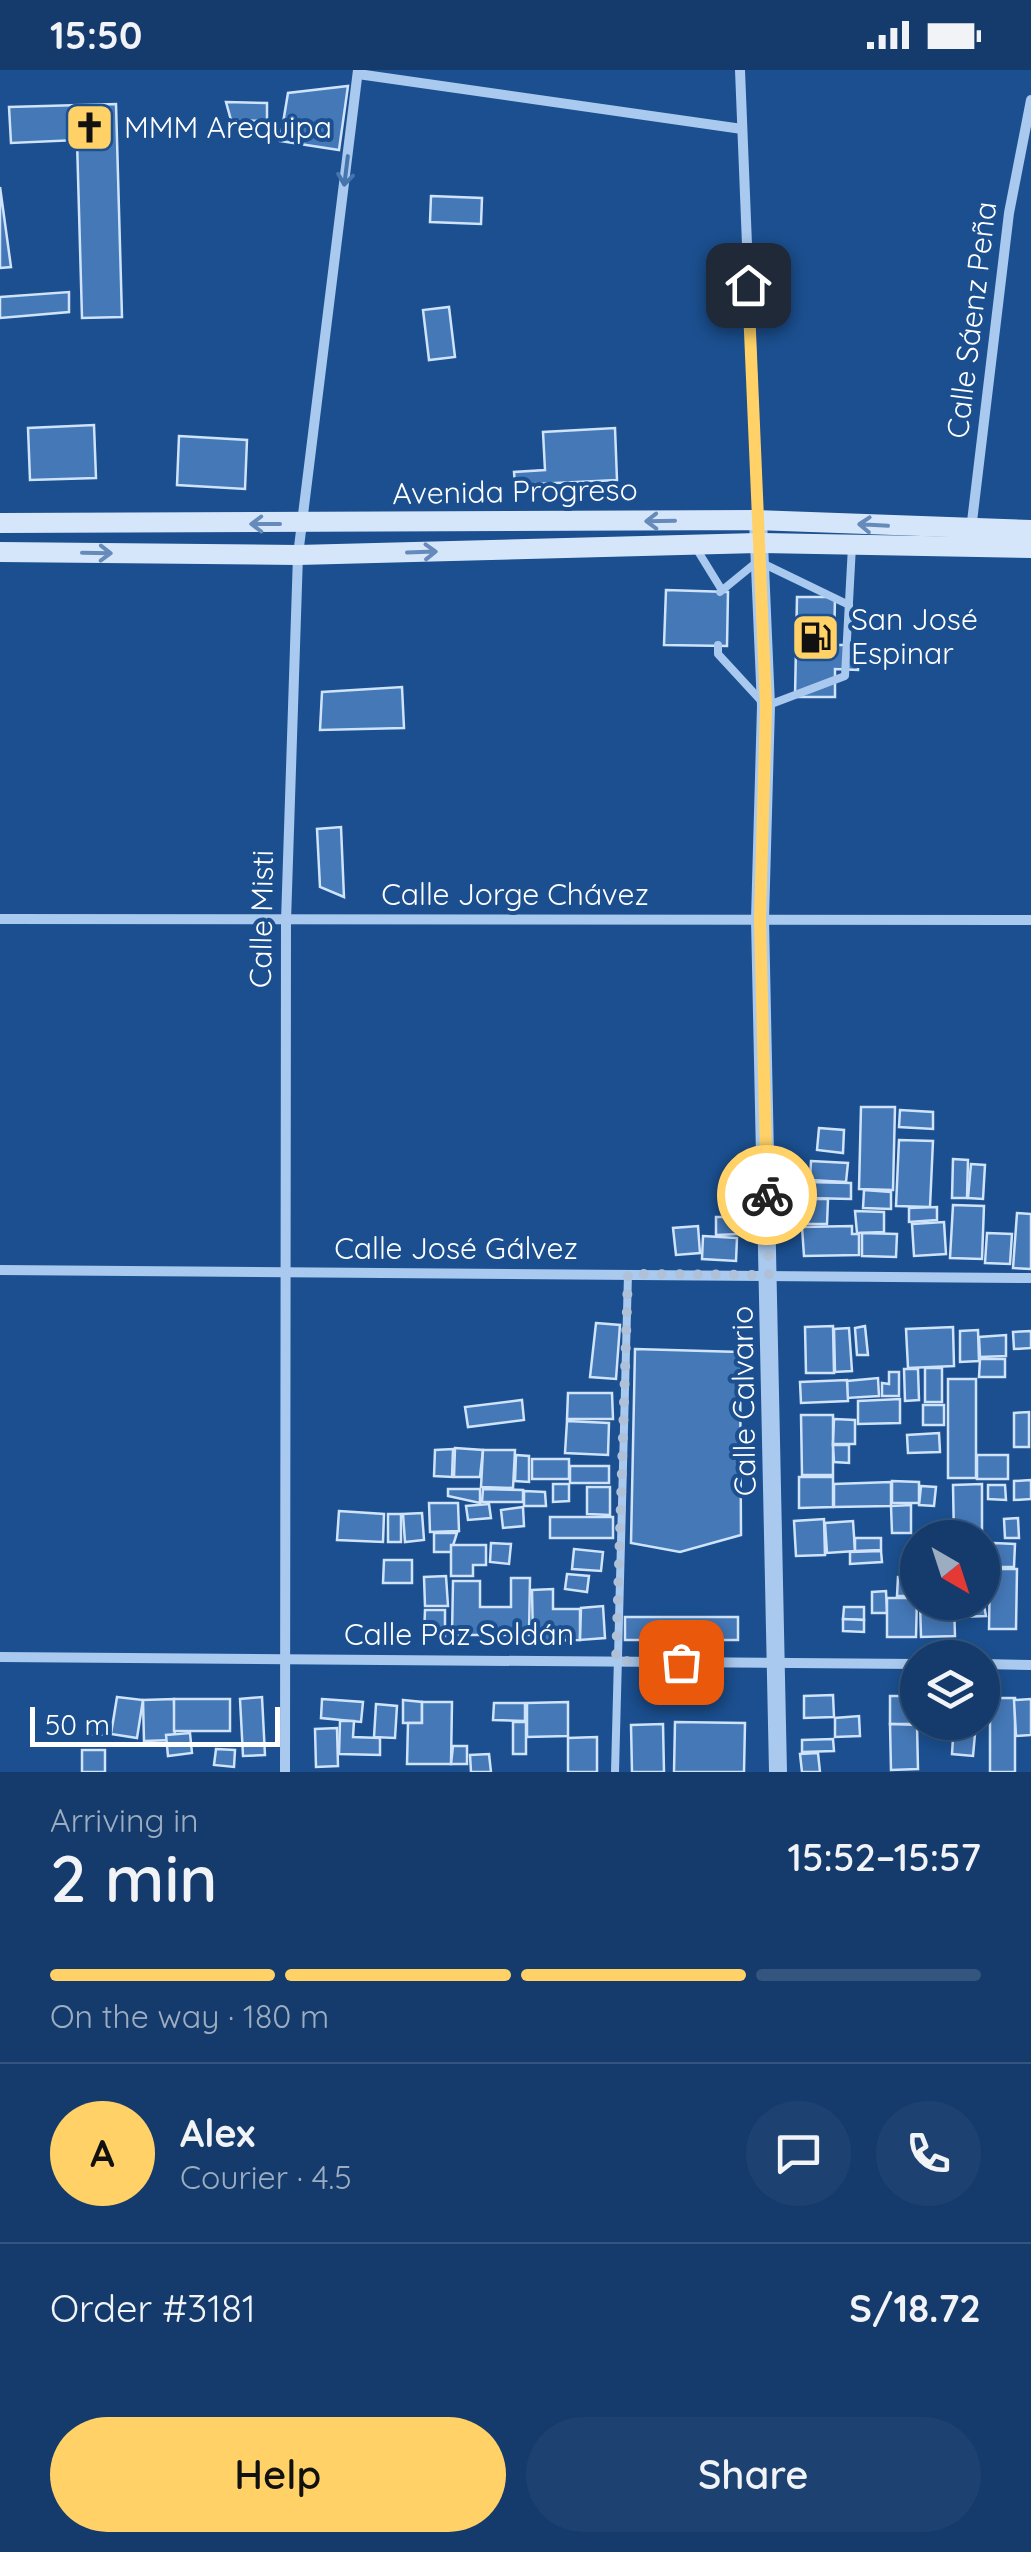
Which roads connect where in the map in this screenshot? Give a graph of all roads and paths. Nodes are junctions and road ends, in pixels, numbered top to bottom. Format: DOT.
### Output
graph roads {
  1 [pos="740,70"];
  2 [pos="358,72"];
  3 [pos="1031,100"];
  4 [pos="742,129"];
  5 [pos="758,520"];
  6 [pos="0,523"];
  7 [pos="301,524"];
  8 [pos="1031,530"];
  9 [pos="970,539"];
  10 [pos="694,545"];
  11 [pos="852,546"];
  12 [pos="1031,548"];
  13 [pos="0,552"];
  14 [pos="758,552"];
  15 [pos="298,555"];
  16 [pos="849,605"];
  17 [pos="718,645"];
  18 [pos="766,706"];
  19 [pos="0,919"];
  20 [pos="760,919"];
  21 [pos="1031,920"];
  22 [pos="286,921"];
  23 [pos="0,1270"];
  24 [pos="288,1274"];
  25 [pos="628,1274"];
  26 [pos="769,1275"];
  27 [pos="1031,1278"];
  28 [pos="0,1657"];
  29 [pos="286,1658"];
  30 [pos="616,1661"];
  31 [pos="778,1663"];
  32 [pos="900,1664"];
  33 [pos="1000,1664"];
  34 [pos="1031,1665"];
  35 [pos="285,1772"];
  36 [pos="615,1772"];
  37 [pos="778,1772"];
  1 -- 4 [label="street, Calle Calvario"];
  2 -- 4 [label="street"];
  2 -- 7 [label="street, Calle Misti, one-way"];
  3 -- 9 [label="street, Calle Sáenz Peña"];
  4 -- 5 [label="street, Calle Calvario"];
  5 -- 7 [label="main road, Avenida Progreso, one-way"];
  9 -- 5 [label="main road, Avenida Progreso, one-way"];
  5 -- 14 [label="street, Calle Calvario"];
  7 -- 6 [label="main road, Avenida Progreso, one-way"];
  7 -- 15 [label="street, Calle Misti"];
  8 -- 9 [label="main road, Avenida Progreso"];
  9 -- 11 [label="main road, Avenida Progreso"];
  9 -- 12 [label="main road, Avenida Progreso"];
  10 -- 14 [label="main road, Avenida Progreso"];
  10 -- 14 [label="lane"];
  15 -- 10 [label="main road, Avenida Progreso, one-way"];
  11 -- 14 [label="main road, Avenida Progreso"];
  11 -- 16 [label="lane"];
  13 -- 15 [label="main road, Avenida Progreso, one-way"];
  14 -- 16 [label="lane"];
  14 -- 18 [label="street, Calle Calvario"];
  15 -- 22 [label="street, Calle Misti"];
  16 -- 18 [label="lane"];
  17 -- 18 [label="lane"];
  18 -- 20 [label="street, Calle Calvario"];
  19 -- 22 [label="street, Calle Jorge Chávez"];
  20 -- 21 [label="street, Calle Jorge Chávez"];
  20 -- 22 [label="street, Calle Jorge Chávez"];
  20 -- 26 [label="street, Calle Calvario"];
  22 -- 24 [label="street, Calle Misti"];
  23 -- 24 [label="street, Calle José Gálvez"];
  24 -- 25 [label="street, Calle José Gálvez"];
  24 -- 29 [label="street, Calle Misti"];
  25 -- 26 [label="street, Calle José Gálvez"];
  25 -- 30 [label="lane"];
  26 -- 27 [label="street, Calle José Gálvez"];
  26 -- 31 [label="street, Calle Calvario"];
  28 -- 29 [label="street, Calle Paz Soldán"];
  29 -- 30 [label="street, Calle Paz Soldán"];
  29 -- 35 [label="street, Calle Misti"];
  30 -- 31 [label="street, Calle Paz Soldán"];
  30 -- 36 [label="lane"];
  31 -- 32 [label="street, Calle Paz Soldán"];
  31 -- 37 [label="street, Calle Calvario"];
  33 -- 34 [label="street"];
}
